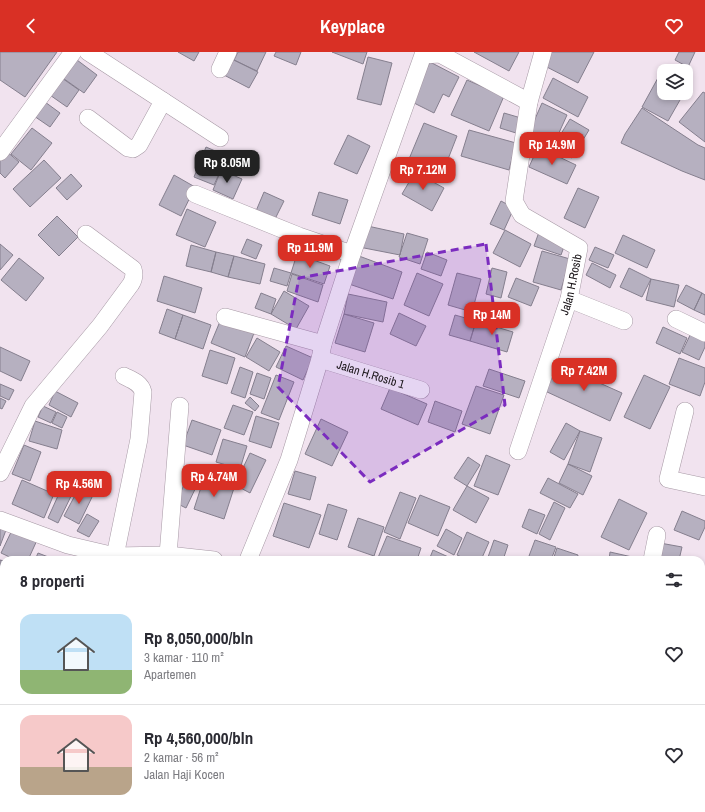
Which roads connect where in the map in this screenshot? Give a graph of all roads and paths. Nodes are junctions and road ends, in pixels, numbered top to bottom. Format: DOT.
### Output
graph roads {
  1 [pos="73,52"];
  2 [pos="88,52"];
  3 [pos="228,52"];
  4 [pos="543,52"];
  5 [pos="220,69"];
  6 [pos="163,101"];
  7 [pos="528,102"];
  8 [pos="88,118"];
  9 [pos="220,138"];
  10 [pos="0,152"];
  11 [pos="195,194"];
  12 [pos="86,234"];
  13 [pos="352,254"];
  14 [pos="569,299"];
  15 [pos="225,317"];
  16 [pos="676,319"];
  17 [pos="624,321"];
  18 [pos="705,333"];
  19 [pos="321,352"];
  20 [pos="124,376"];
  21 [pos="421,390"];
  22 [pos="180,406"];
  23 [pos="685,411"];
  24 [pos="518,450"];
  25 [pos="0,473"];
  26 [pos="705,487"];
  27 [pos="0,520"];
  28 [pos="657,535"];
  29 [pos="168,555"];
  30 [pos="115,556"];
  31 [pos="177,556"];
  32 [pos="250,556"];
  33 [pos="653,556"];
  1 -- 10 [label="street"];
  2 -- 6 [label="street"];
  3 -- 5 [label="street"];
  4 -- 7 [label="street, Jalan H.Rosib"];
  6 -- 8 [label="street"];
  6 -- 9 [label="street"];
  7 -- 13 [label="street"];
  7 -- 14 [label="street, Jalan H.Rosib"];
  11 -- 13 [label="street"];
  12 -- 25 [label="street"];
  13 -- 19 [label="street"];
  14 -- 17 [label="street"];
  14 -- 24 [label="street, Jalan H.Rosib"];
  15 -- 19 [label="street, Jalan H.Rosib 1"];
  16 -- 18 [label="street"];
  19 -- 21 [label="street, Jalan H.Rosib 1"];
  19 -- 32 [label="street"];
  20 -- 30 [label="street"];
  22 -- 29 [label="street"];
  23 -- 26 [label="street"];
  27 -- 30 [label="street"];
  28 -- 33 [label="street"];
  29 -- 30 [label="street"];
  29 -- 31 [label="street"];
}
